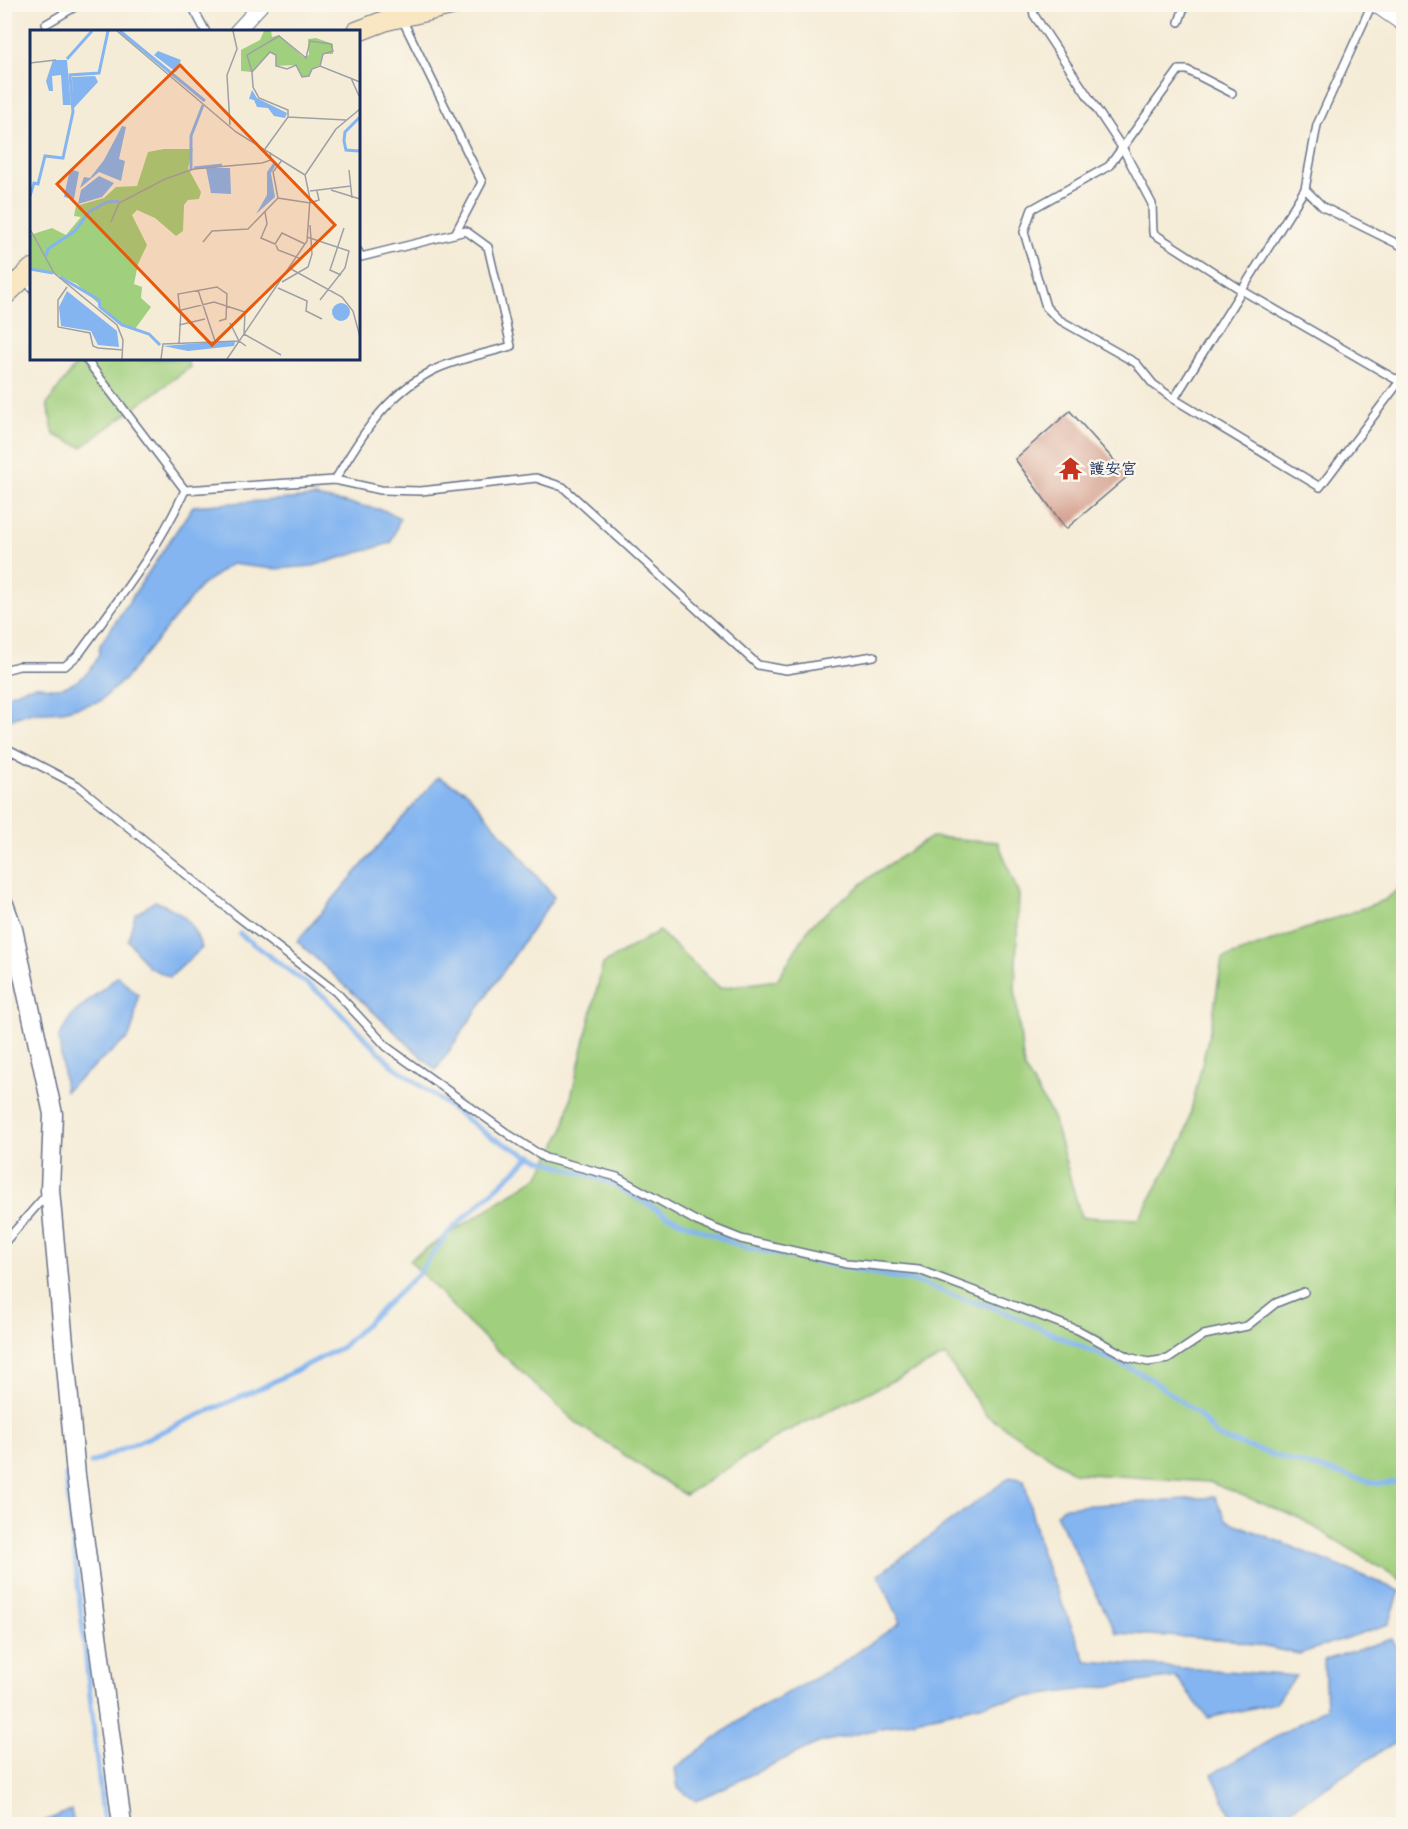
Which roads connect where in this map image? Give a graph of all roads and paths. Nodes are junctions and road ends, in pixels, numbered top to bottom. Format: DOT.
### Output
graph roads {
  1 [pos="80,4"];
  2 [pos="190,4"];
  3 [pos="262,4"];
  4 [pos="456,4"];
  5 [pos="1032,4"];
  6 [pos="1185,4"];
  7 [pos="1373,4"];
  8 [pos="401,16"];
  9 [pos="1179,22"];
  10 [pos="46,24"];
  11 [pos="1404,25"];
  12 [pos="205,30"];
  13 [pos="238,30"];
  14 [pos="360,31"];
  15 [pos="1232,93"];
  16 [pos="1123,149"];
  17 [pos="1305,189"];
  18 [pos="455,234"];
  19 [pos="1404,247"];
  20 [pos="360,256"];
  21 [pos="23,278"];
  22 [pos="1243,291"];
  23 [pos="4,296"];
  24 [pos="87,360"];
  25 [pos="1403,377"];
  26 [pos="1174,399"];
  27 [pos="335,480"];
  28 [pos="185,490"];
  29 [pos="874,656"];
  30 [pos="4,670"];
  31 [pos="4,768"];
  32 [pos="4,904"];
  33 [pos="50,1190"];
  34 [pos="4,1243"];
  35 [pos="1304,1292"];
  36 [pos="122,1824"];
  1 -- 10 [label="lane"];
  2 -- 12 [label="lane"];
  3 -- 13 [label="street"];
  4 -- 8 [label="main road"];
  5 -- 16 [label="lane"];
  6 -- 9 [label="lane"];
  7 -- 11 [label="street"];
  7 -- 17 [label="lane"];
  8 -- 14 [label="main road"];
  8 -- 18 [label="lane"];
  15 -- 16 [label="lane"];
  16 -- 22 [label="lane"];
  16 -- 26 [label="lane"];
  17 -- 19 [label="lane"];
  17 -- 22 [label="lane"];
  18 -- 20 [label="lane"];
  18 -- 27 [label="lane"];
  21 -- 23 [label="main road"];
  22 -- 25 [label="lane"];
  22 -- 26 [label="lane"];
  24 -- 28 [label="lane"];
  25 -- 26 [label="lane"];
  27 -- 28 [label="lane"];
  27 -- 29 [label="lane"];
  28 -- 30 [label="lane"];
  31 -- 35 [label="lane"];
  32 -- 33 [label="street"];
  33 -- 34 [label="lane"];
  33 -- 36 [label="street"];
}
